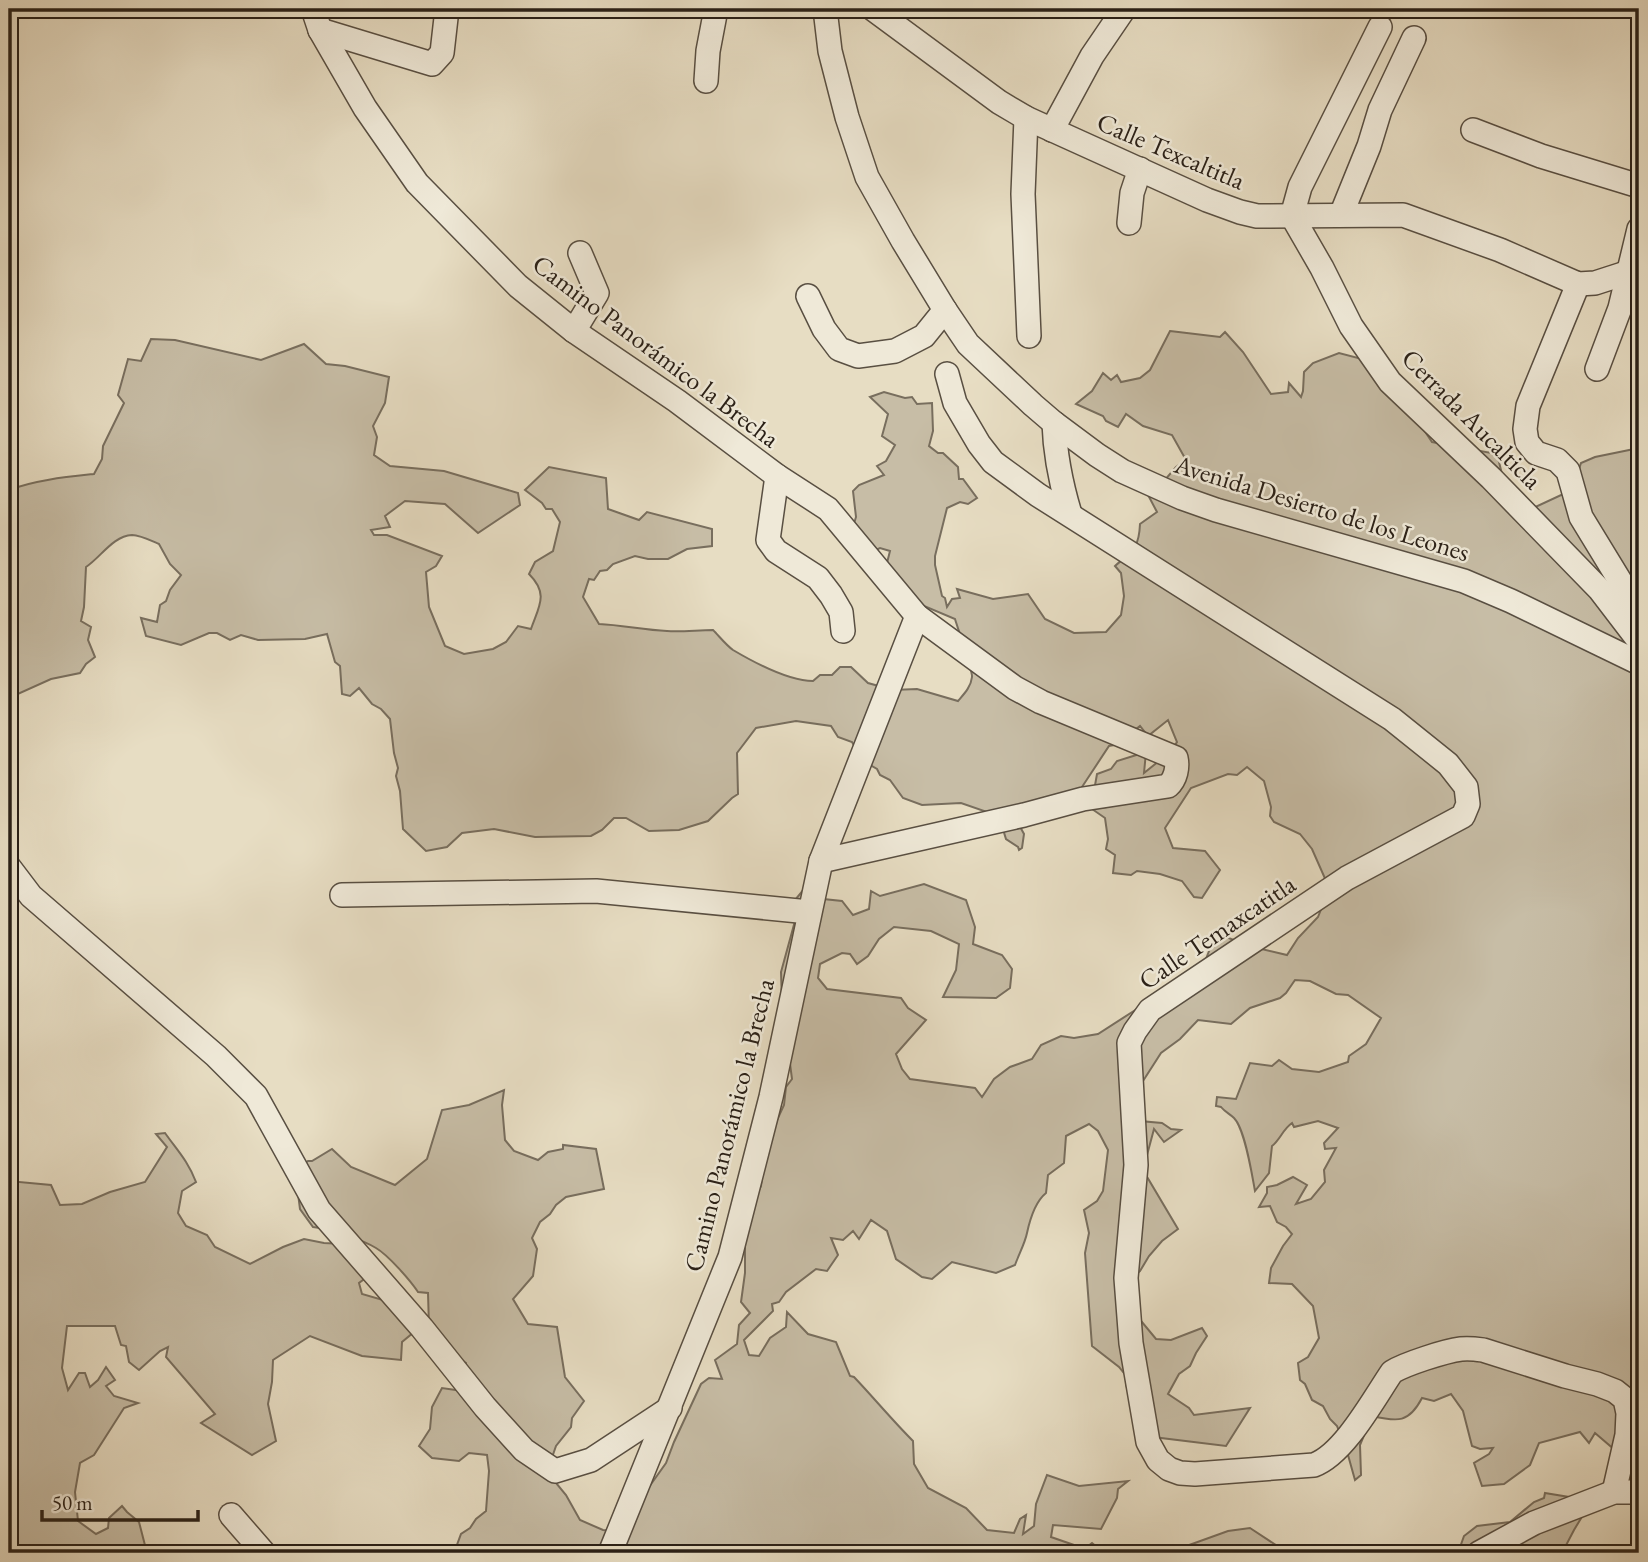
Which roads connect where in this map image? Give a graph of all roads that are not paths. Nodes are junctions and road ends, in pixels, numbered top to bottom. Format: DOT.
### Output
graph roads {
  1 [pos="447,9"];
  2 [pos="716,9"];
  3 [pos="825,9"];
  4 [pos="873,9"];
  5 [pos="1124,9"];
  6 [pos="317,19"];
  7 [pos="1380,27"];
  8 [pos="1414,38"];
  9 [pos="706,81"];
  10 [pos="1026,118"];
  11 [pos="1052,130"];
  12 [pos="1473,130"];
  13 [pos="1140,169"];
  14 [pos="1639,186"];
  15 [pos="1340,215"];
  16 [pos="1292,216"];
  17 [pos="1129,223"];
  18 [pos="1639,229"];
  19 [pos="580,253"];
  20 [pos="1634,273"];
  21 [pos="1578,284"];
  22 [pos="808,296"];
  23 [pos="945,310"];
  24 [pos="574,331"];
  25 [pos="1029,336"];
  26 [pos="1597,369"];
  27 [pos="947,374"];
  28 [pos="1054,423"];
  29 [pos="777,476"];
  30 [pos="1070,514"];
  31 [pos="1639,612"];
  32 [pos="917,616"];
  33 [pos="843,631"];
  34 [pos="1639,641"];
  35 [pos="1639,663"];
  36 [pos="821,861"];
  37 [pos="9,867"];
  38 [pos="342,895"];
  39 [pos="809,912"];
  40 [pos="670,1408"];
  41 [pos="1614,1492"];
  42 [pos="1639,1492"];
  43 [pos="230,1515"];
  44 [pos="264,1553"];
  45 [pos="610,1553"];
  46 [pos="1479,1553"];
  1 -- 6 [label="street"];
  2 -- 9 [label="street"];
  3 -- 23 [label="street, Avenida Desierto de los Leones"];
  4 -- 10 [label="street, Calle Texcaltitla"];
  5 -- 11 [label="street"];
  6 -- 24 [label="street, Camino Panorámico la Brecha"];
  7 -- 16 [label="street"];
  8 -- 15 [label="street"];
  10 -- 11 [label="street, Calle Texcaltitla"];
  10 -- 25 [label="street"];
  11 -- 13 [label="street, Calle Texcaltitla"];
  12 -- 14 [label="street"];
  13 -- 16 [label="street, Calle Texcaltitla"];
  13 -- 17 [label="street"];
  15 -- 16 [label="street, Calle Texcaltitla"];
  15 -- 21 [label="street, Calle Texcaltitla"];
  16 -- 34 [label="street, Cerrada Aucalticla"];
  18 -- 20 [label="street"];
  19 -- 24 [label="street"];
  20 -- 21 [label="street"];
  20 -- 26 [label="street"];
  21 -- 31 [label="street"];
  22 -- 23 [label="street"];
  23 -- 28 [label="street, Avenida Desierto de los Leones"];
  24 -- 29 [label="street, Camino Panorámico la Brecha"];
  27 -- 30 [label="street, Calle Temaxcatitla"];
  28 -- 30 [label="street"];
  28 -- 35 [label="street, Avenida Desierto de los Leones"];
  29 -- 32 [label="street, Camino Panorámico la Brecha"];
  29 -- 33 [label="street"];
  30 -- 41 [label="street, Calle Temaxcatitla"];
  32 -- 36 [label="street, Camino Panorámico la Brecha"];
  32 -- 36 [label="street, Camino Panorámico la Brecha"];
  36 -- 39 [label="street, Camino Panorámico la Brecha"];
  37 -- 40 [label="street"];
  38 -- 39 [label="street"];
  39 -- 40 [label="street, Camino Panorámico la Brecha"];
  40 -- 45 [label="street, Camino Panorámico la Brecha"];
  41 -- 42 [label="street"];
  41 -- 46 [label="street"];
  43 -- 44 [label="street"];
}
